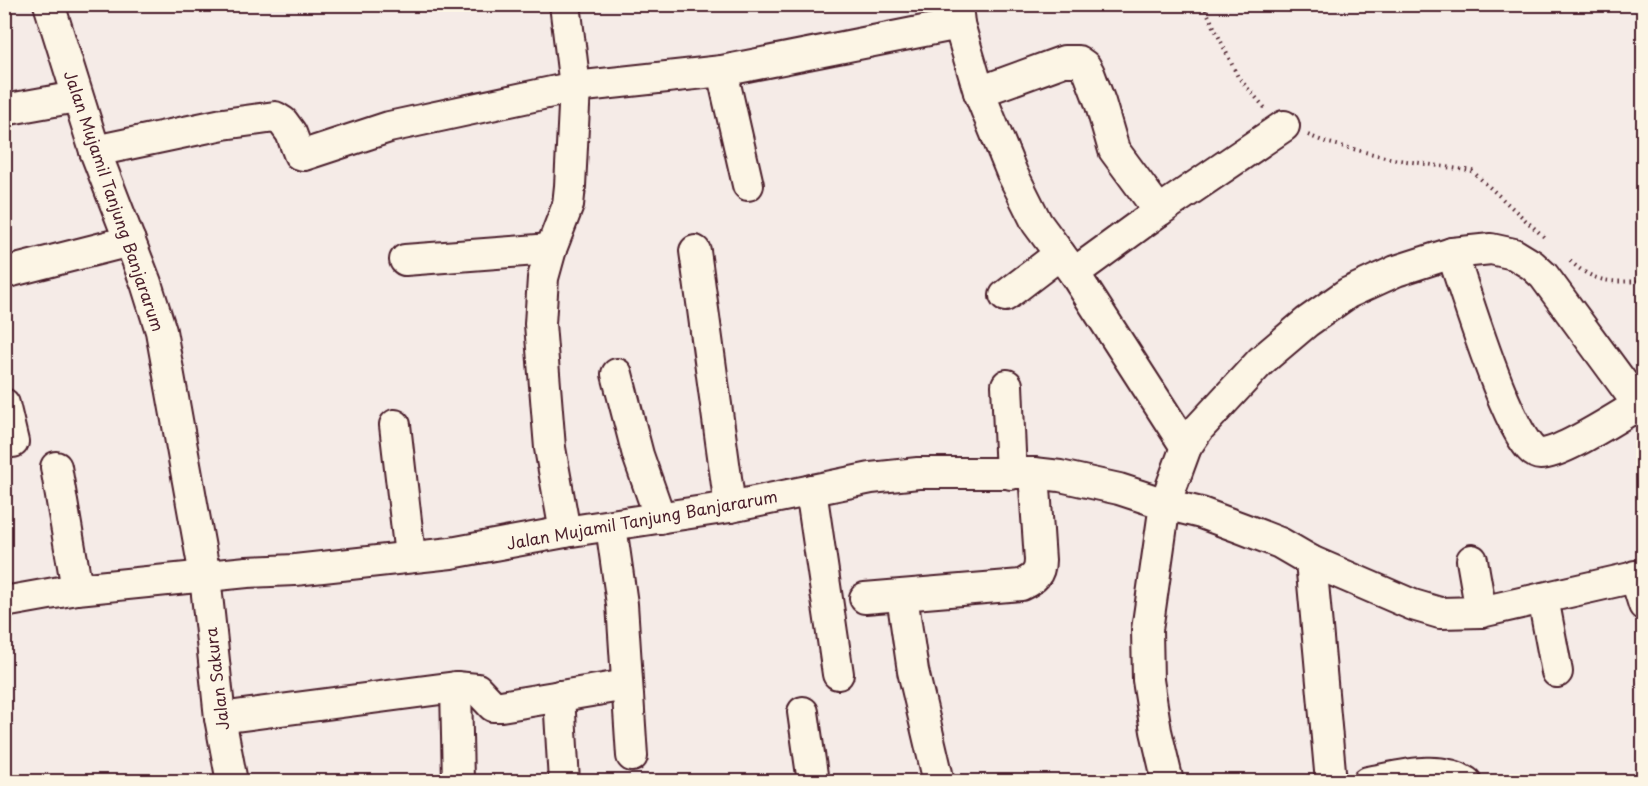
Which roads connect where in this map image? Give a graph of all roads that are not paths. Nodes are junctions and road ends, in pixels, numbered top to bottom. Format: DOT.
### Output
graph roads {
  1 [pos="49,4"];
  2 [pos="565,4"];
  3 [pos="958,14"];
  4 [pos="722,71"];
  5 [pos="575,87"];
  6 [pos="979,92"];
  7 [pos="76,97"];
  8 [pos="4,110"];
  9 [pos="1284,126"];
  10 [pos="95,152"];
  11 [pos="748,185"];
  12 [pos="1159,211"];
  13 [pos="130,241"];
  14 [pos="551,249"];
  15 [pos="695,251"];
  16 [pos="1452,253"];
  17 [pos="405,260"];
  18 [pos="1067,264"];
  19 [pos="4,273"];
  20 [pos="1005,296"];
  21 [pos="617,374"];
  22 [pos="1007,386"];
  23 [pos="4,404"];
  24 [pos="1641,408"];
  25 [pos="395,425"];
  26 [pos="13,442"];
  27 [pos="1186,447"];
  28 [pos="56,467"];
  29 [pos="1023,474"];
  30 [pos="810,490"];
  31 [pos="1165,504"];
  32 [pos="730,507"];
  33 [pos="660,518"];
  34 [pos="611,526"];
  35 [pos="565,532"];
  36 [pos="410,556"];
  37 [pos="1472,560"];
  38 [pos="1311,561"];
  39 [pos="1639,575"];
  40 [pos="205,576"];
  41 [pos="77,589"];
  42 [pos="902,596"];
  43 [pos="865,598"];
  44 [pos="1543,598"];
  45 [pos="4,602"];
  46 [pos="1644,605"];
  47 [pos="1481,612"];
  48 [pos="1557,672"];
  49 [pos="838,674"];
  50 [pos="627,685"];
  51 [pos="456,687"];
  52 [pos="560,696"];
  53 [pos="803,712"];
  54 [pos="220,718"];
  55 [pos="632,756"];
  56 [pos="232,782"];
  57 [pos="458,782"];
  58 [pos="564,782"];
  59 [pos="813,782"];
  60 [pos="939,782"];
  61 [pos="1168,782"];
  62 [pos="1330,782"];
  63 [pos="1368,782"];
  64 [pos="1466,782"];
  1 -- 7 [label="street, Jalan Mujamil Tanjung Banjararum"];
  2 -- 5 [label="street"];
  3 -- 4 [label="street"];
  3 -- 6 [label="street"];
  4 -- 5 [label="street"];
  4 -- 11 [label="street"];
  5 -- 10 [label="street"];
  5 -- 14 [label="street"];
  6 -- 12 [label="street"];
  6 -- 18 [label="street"];
  7 -- 8 [label="street"];
  7 -- 10 [label="street, Jalan Mujamil Tanjung Banjararum"];
  9 -- 12 [label="street"];
  10 -- 13 [label="street, Jalan Mujamil Tanjung Banjararum"];
  12 -- 18 [label="street"];
  13 -- 19 [label="street"];
  13 -- 40 [label="street, Jalan Mujamil Tanjung Banjararum"];
  14 -- 17 [label="street"];
  14 -- 35 [label="street"];
  15 -- 32 [label="street"];
  16 -- 24 [label="street"];
  16 -- 24 [label="street"];
  16 -- 27 [label="street"];
  18 -- 20 [label="street"];
  18 -- 27 [label="street"];
  21 -- 33 [label="street"];
  22 -- 29 [label="street"];
  23 -- 26 [label="street"];
  25 -- 36 [label="street"];
  27 -- 31 [label="street"];
  28 -- 41 [label="street"];
  29 -- 30 [label="street, Jalan Mujamil Tanjung Banjararum"];
  29 -- 31 [label="street, Jalan Mujamil Tanjung Banjararum"];
  29 -- 42 [label="street"];
  30 -- 32 [label="street, Jalan Mujamil Tanjung Banjararum"];
  30 -- 49 [label="street"];
  31 -- 38 [label="street, Jalan Mujamil Tanjung Banjararum"];
  31 -- 61 [label="street"];
  32 -- 33 [label="street, Jalan Mujamil Tanjung Banjararum"];
  33 -- 34 [label="street, Jalan Mujamil Tanjung Banjararum"];
  34 -- 35 [label="street, Jalan Mujamil Tanjung Banjararum"];
  34 -- 50 [label="street"];
  35 -- 36 [label="street, Jalan Mujamil Tanjung Banjararum"];
  36 -- 40 [label="street, Jalan Mujamil Tanjung Banjararum"];
  37 -- 47 [label="street"];
  38 -- 47 [label="street, Jalan Mujamil Tanjung Banjararum"];
  38 -- 62 [label="street"];
  39 -- 44 [label="street, Jalan Mujamil Tanjung Banjararum"];
  39 -- 46 [label="street"];
  40 -- 41 [label="street"];
  40 -- 54 [label="street, Jalan Sakura"];
  41 -- 45 [label="street"];
  42 -- 43 [label="street"];
  42 -- 60 [label="street"];
  44 -- 47 [label="street, Jalan Mujamil Tanjung Banjararum"];
  44 -- 48 [label="street"];
  50 -- 52 [label="street"];
  50 -- 55 [label="street"];
  51 -- 52 [label="street"];
  51 -- 54 [label="street"];
  51 -- 57 [label="street"];
  52 -- 58 [label="street"];
  53 -- 59 [label="street"];
  54 -- 56 [label="street, Jalan Sakura"];
  63 -- 64 [label="street"];
}
